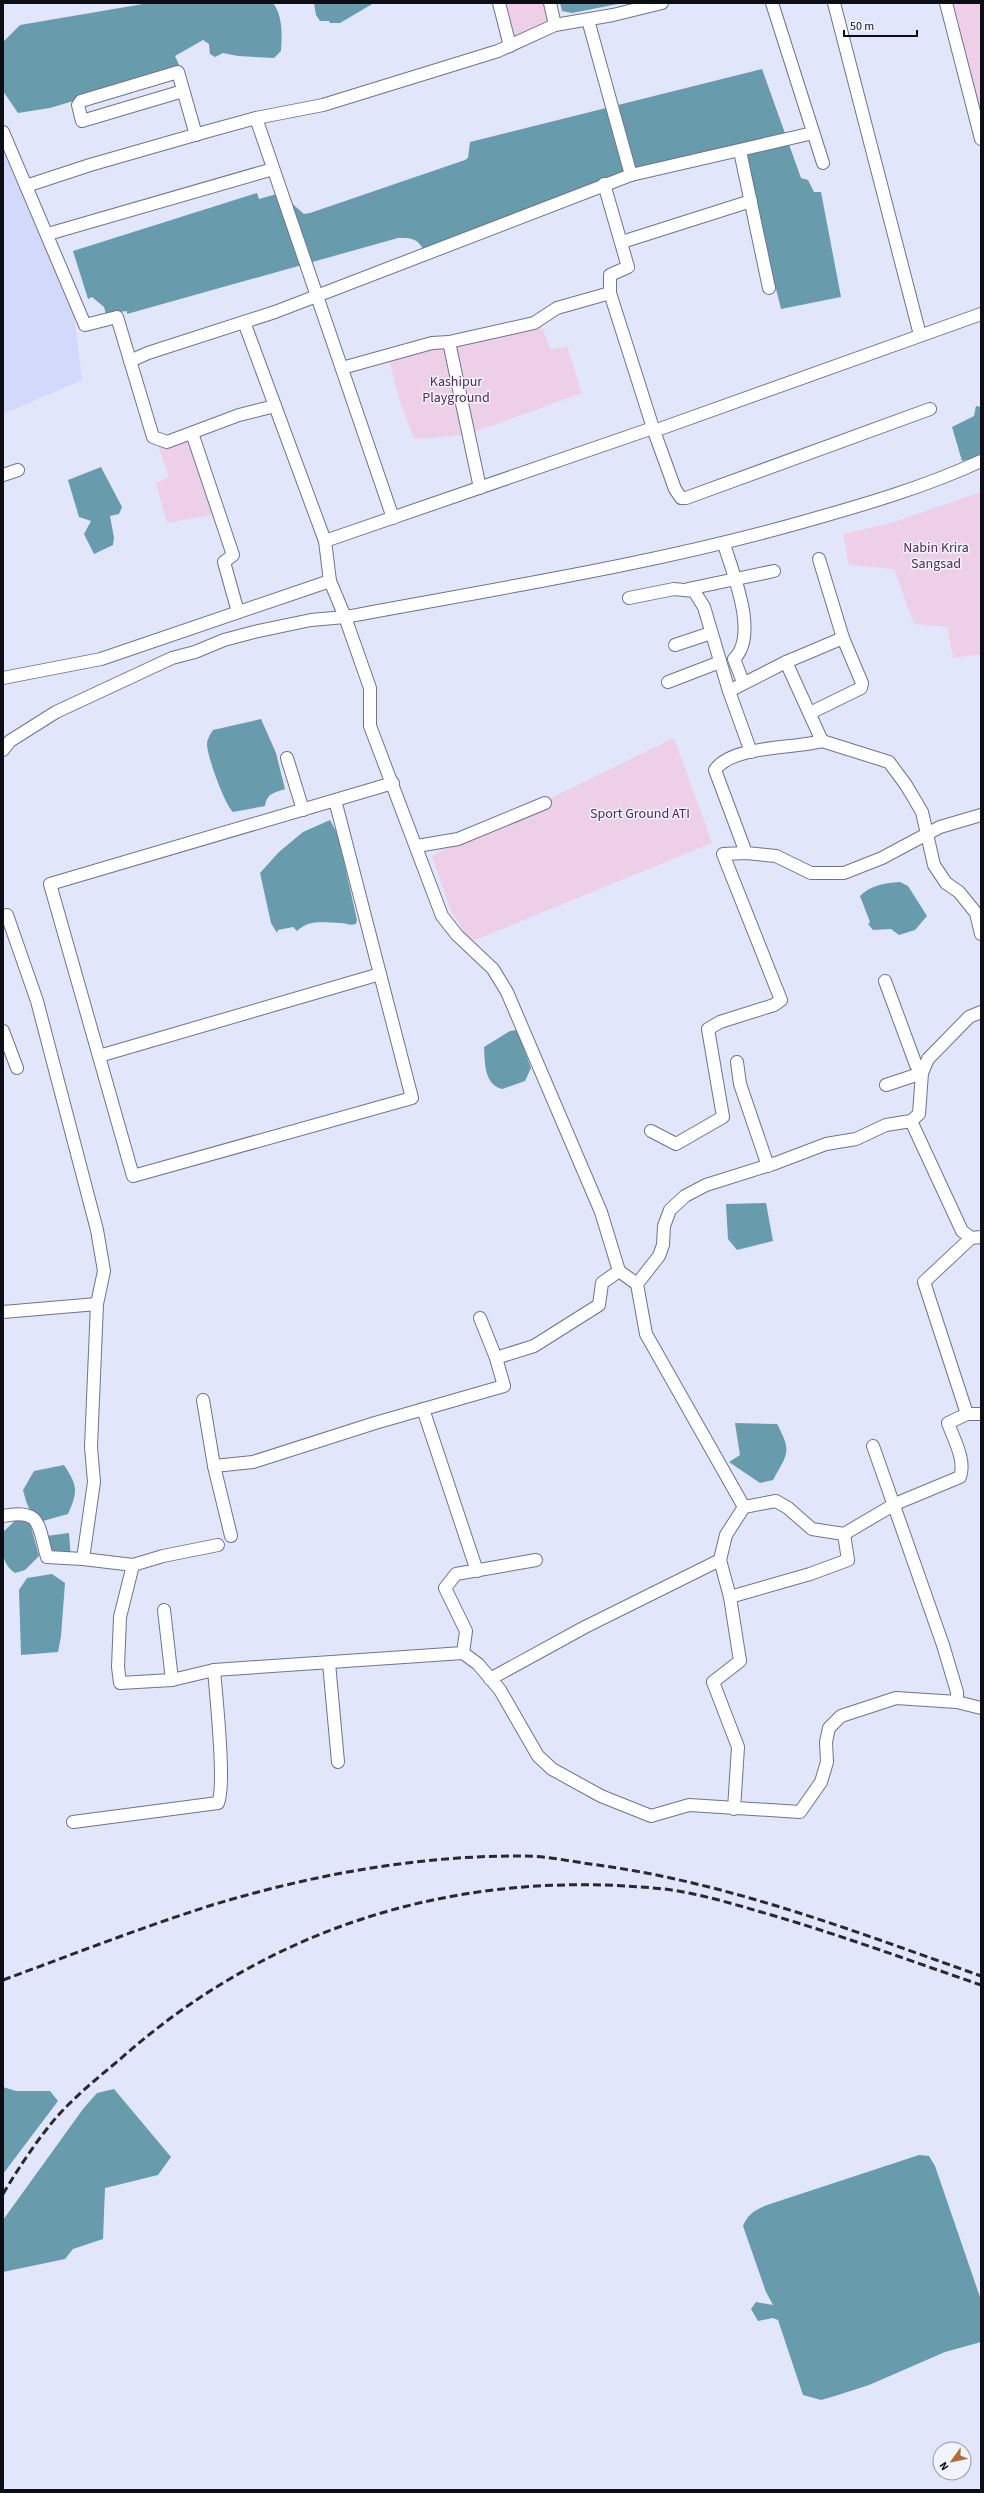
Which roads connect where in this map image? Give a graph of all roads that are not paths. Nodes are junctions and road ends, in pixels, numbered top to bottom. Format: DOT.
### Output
graph roads {
  1 [pos="498,3"];
  2 [pos="550,3"];
  3 [pos="662,3"];
  4 [pos="772,3"];
  5 [pos="834,3"];
  6 [pos="946,3"];
  7 [pos="588,20"];
  8 [pos="555,25"];
  9 [pos="510,46"];
  10 [pos="183,91"];
  11 [pos="256,118"];
  12 [pos="3,132"];
  13 [pos="813,133"];
  14 [pos="196,135"];
  15 [pos="981,140"];
  16 [pos="740,151"];
  17 [pos="823,164"];
  18 [pos="273,169"];
  19 [pos="630,174"];
  20 [pos="604,184"];
  21 [pos="26,186"];
  22 [pos="751,201"];
  23 [pos="48,234"];
  24 [pos="622,242"];
  25 [pos="770,288"];
  26 [pos="610,293"];
  27 [pos="316,295"];
  28 [pos="981,314"];
  29 [pos="244,322"];
  30 [pos="920,335"];
  31 [pos="449,342"];
  32 [pos="130,361"];
  33 [pos="342,368"];
  34 [pos="275,406"];
  35 [pos="930,408"];
  36 [pos="654,429"];
  37 [pos="192,433"];
  38 [pos="981,461"];
  39 [pos="18,470"];
  40 [pos="3,475"];
  41 [pos="480,488"];
  42 [pos="393,518"];
  43 [pos="325,541"];
  44 [pos="724,544"];
  45 [pos="820,559"];
  46 [pos="774,571"];
  47 [pos="734,579"];
  48 [pos="330,581"];
  49 [pos="688,589"];
  50 [pos="629,598"];
  51 [pos="238,612"];
  52 [pos="345,617"];
  53 [pos="711,632"];
  54 [pos="844,638"];
  55 [pos="675,645"];
  56 [pos="720,662"];
  57 [pos="786,662"];
  58 [pos="3,678"];
  59 [pos="668,682"];
  60 [pos="743,682"];
  61 [pos="729,691"];
  62 [pos="810,713"];
  63 [pos="822,741"];
  64 [pos="3,750"];
  65 [pos="751,752"];
  66 [pos="287,758"];
  67 [pos="393,783"];
  68 [pos="335,800"];
  69 [pos="545,803"];
  70 [pos="303,810"];
  71 [pos="981,815"];
  72 [pos="926,835"];
  73 [pos="416,846"];
  74 [pos="746,853"];
  75 [pos="7,915"];
  76 [pos="981,934"];
  77 [pos="380,974"];
  78 [pos="885,981"];
  79 [pos="981,1012"];
  80 [pos="3,1031"];
  81 [pos="99,1056"];
  82 [pos="737,1062"];
  83 [pos="17,1068"];
  84 [pos="922,1073"];
  85 [pos="886,1085"];
  86 [pos="910,1121"];
  87 [pos="651,1131"];
  88 [pos="768,1166"];
  89 [pos="976,1238"];
  90 [pos="618,1271"];
  91 [pos="637,1284"];
  92 [pos="97,1304"];
  93 [pos="3,1312"];
  94 [pos="480,1318"];
  95 [pos="496,1358"];
  96 [pos="203,1400"];
  97 [pos="424,1409"];
  98 [pos="967,1414"];
  99 [pos="981,1414"];
  100 [pos="873,1446"];
  101 [pos="214,1466"];
  102 [pos="894,1504"];
  103 [pos="744,1507"];
  104 [pos="3,1516"];
  105 [pos="844,1534"];
  106 [pos="231,1536"];
  107 [pos="218,1545"];
  108 [pos="83,1559"];
  109 [pos="536,1560"];
  110 [pos="720,1560"];
  111 [pos="133,1565"];
  112 [pos="477,1571"];
  113 [pos="730,1597"];
  114 [pos="164,1610"];
  115 [pos="463,1652"];
  116 [pos="329,1663"];
  117 [pos="214,1670"];
  118 [pos="490,1678"];
  119 [pos="172,1680"];
  120 [pos="957,1702"];
  121 [pos="981,1708"];
  122 [pos="338,1762"];
  123 [pos="734,1809"];
  124 [pos="73,1822"];
  1 -- 9 [label="street"];
  2 -- 8 [label="street"];
  3 -- 7 [label="street"];
  4 -- 13 [label="street"];
  5 -- 30 [label="street"];
  6 -- 15 [label="street"];
  7 -- 8 [label="street"];
  7 -- 19 [label="street"];
  8 -- 9 [label="street"];
  9 -- 11 [label="street"];
  10 -- 10 [label="street"];
  10 -- 14 [label="street"];
  11 -- 14 [label="street"];
  11 -- 18 [label="street"];
  12 -- 21 [label="street"];
  13 -- 16 [label="street"];
  13 -- 17 [label="street"];
  14 -- 21 [label="street"];
  16 -- 19 [label="street"];
  16 -- 22 [label="street"];
  18 -- 23 [label="street"];
  18 -- 27 [label="street"];
  19 -- 20 [label="street"];
  20 -- 24 [label="street"];
  20 -- 27 [label="street"];
  21 -- 23 [label="street"];
  22 -- 24 [label="street"];
  22 -- 25 [label="street"];
  23 -- 32 [label="street"];
  24 -- 26 [label="street"];
  26 -- 31 [label="street"];
  26 -- 36 [label="street"];
  27 -- 29 [label="street"];
  27 -- 33 [label="street"];
  28 -- 30 [label="street"];
  29 -- 32 [label="street"];
  29 -- 34 [label="street"];
  30 -- 36 [label="street"];
  31 -- 33 [label="street"];
  31 -- 41 [label="street"];
  32 -- 37 [label="street"];
  33 -- 42 [label="street"];
  34 -- 37 [label="street"];
  34 -- 43 [label="street"];
  35 -- 36 [label="street"];
  36 -- 41 [label="street"];
  37 -- 51 [label="street"];
  38 -- 44 [label="street"];
  39 -- 40 [label="street"];
  41 -- 42 [label="street"];
  42 -- 43 [label="street"];
  43 -- 48 [label="street"];
  44 -- 47 [label="street"];
  44 -- 52 [label="street"];
  45 -- 54 [label="street"];
  46 -- 47 [label="street"];
  47 -- 49 [label="street"];
  47 -- 60 [label="street"];
  48 -- 51 [label="street"];
  48 -- 52 [label="street"];
  49 -- 50 [label="street"];
  49 -- 53 [label="street"];
  51 -- 58 [label="street"];
  52 -- 64 [label="street"];
  52 -- 67 [label="street"];
  53 -- 55 [label="street"];
  53 -- 56 [label="street"];
  54 -- 57 [label="street"];
  54 -- 62 [label="street"];
  56 -- 59 [label="street"];
  56 -- 61 [label="street"];
  57 -- 60 [label="street"];
  57 -- 62 [label="street"];
  60 -- 61 [label="street"];
  61 -- 65 [label="street"];
  62 -- 63 [label="street"];
  63 -- 65 [label="street"];
  63 -- 72 [label="street"];
  65 -- 74 [label="street"];
  66 -- 70 [label="street"];
  67 -- 68 [label="street"];
  67 -- 73 [label="street"];
  68 -- 70 [label="street"];
  68 -- 77 [label="street"];
  69 -- 73 [label="street"];
  70 -- 81 [label="street"];
  71 -- 72 [label="street"];
  72 -- 74 [label="street"];
  72 -- 76 [label="street"];
  73 -- 90 [label="street"];
  74 -- 87 [label="street"];
  75 -- 92 [label="street"];
  77 -- 81 [label="street"];
  77 -- 81 [label="street"];
  78 -- 84 [label="street"];
  79 -- 84 [label="street"];
  80 -- 83 [label="street"];
  82 -- 88 [label="street"];
  84 -- 85 [label="street"];
  84 -- 86 [label="street"];
  86 -- 88 [label="street"];
  86 -- 89 [label="street"];
  88 -- 91 [label="street"];
  89 -- 98 [label="street"];
  90 -- 91 [label="street"];
  90 -- 95 [label="street"];
  91 -- 103 [label="street"];
  92 -- 93 [label="street"];
  92 -- 108 [label="street"];
  94 -- 95 [label="street"];
  95 -- 97 [label="street"];
  96 -- 101 [label="street"];
  97 -- 101 [label="street"];
  97 -- 112 [label="street"];
  98 -- 99 [label="street"];
  98 -- 102 [label="street"];
  100 -- 102 [label="street"];
  101 -- 106 [label="street"];
  102 -- 105 [label="street"];
  102 -- 120 [label="street"];
  103 -- 105 [label="street"];
  103 -- 110 [label="street"];
  104 -- 108 [label="street"];
  105 -- 113 [label="street"];
  107 -- 111 [label="street"];
  108 -- 111 [label="street"];
  109 -- 112 [label="street"];
  110 -- 113 [label="street"];
  110 -- 118 [label="street"];
  111 -- 119 [label="street"];
  112 -- 115 [label="street"];
  113 -- 123 [label="street"];
  114 -- 119 [label="street"];
  115 -- 116 [label="street"];
  115 -- 118 [label="street"];
  116 -- 117 [label="street"];
  116 -- 122 [label="street"];
  117 -- 119 [label="street"];
  117 -- 124 [label="street"];
  118 -- 123 [label="street"];
  120 -- 121 [label="street"];
  120 -- 123 [label="street"];
}
